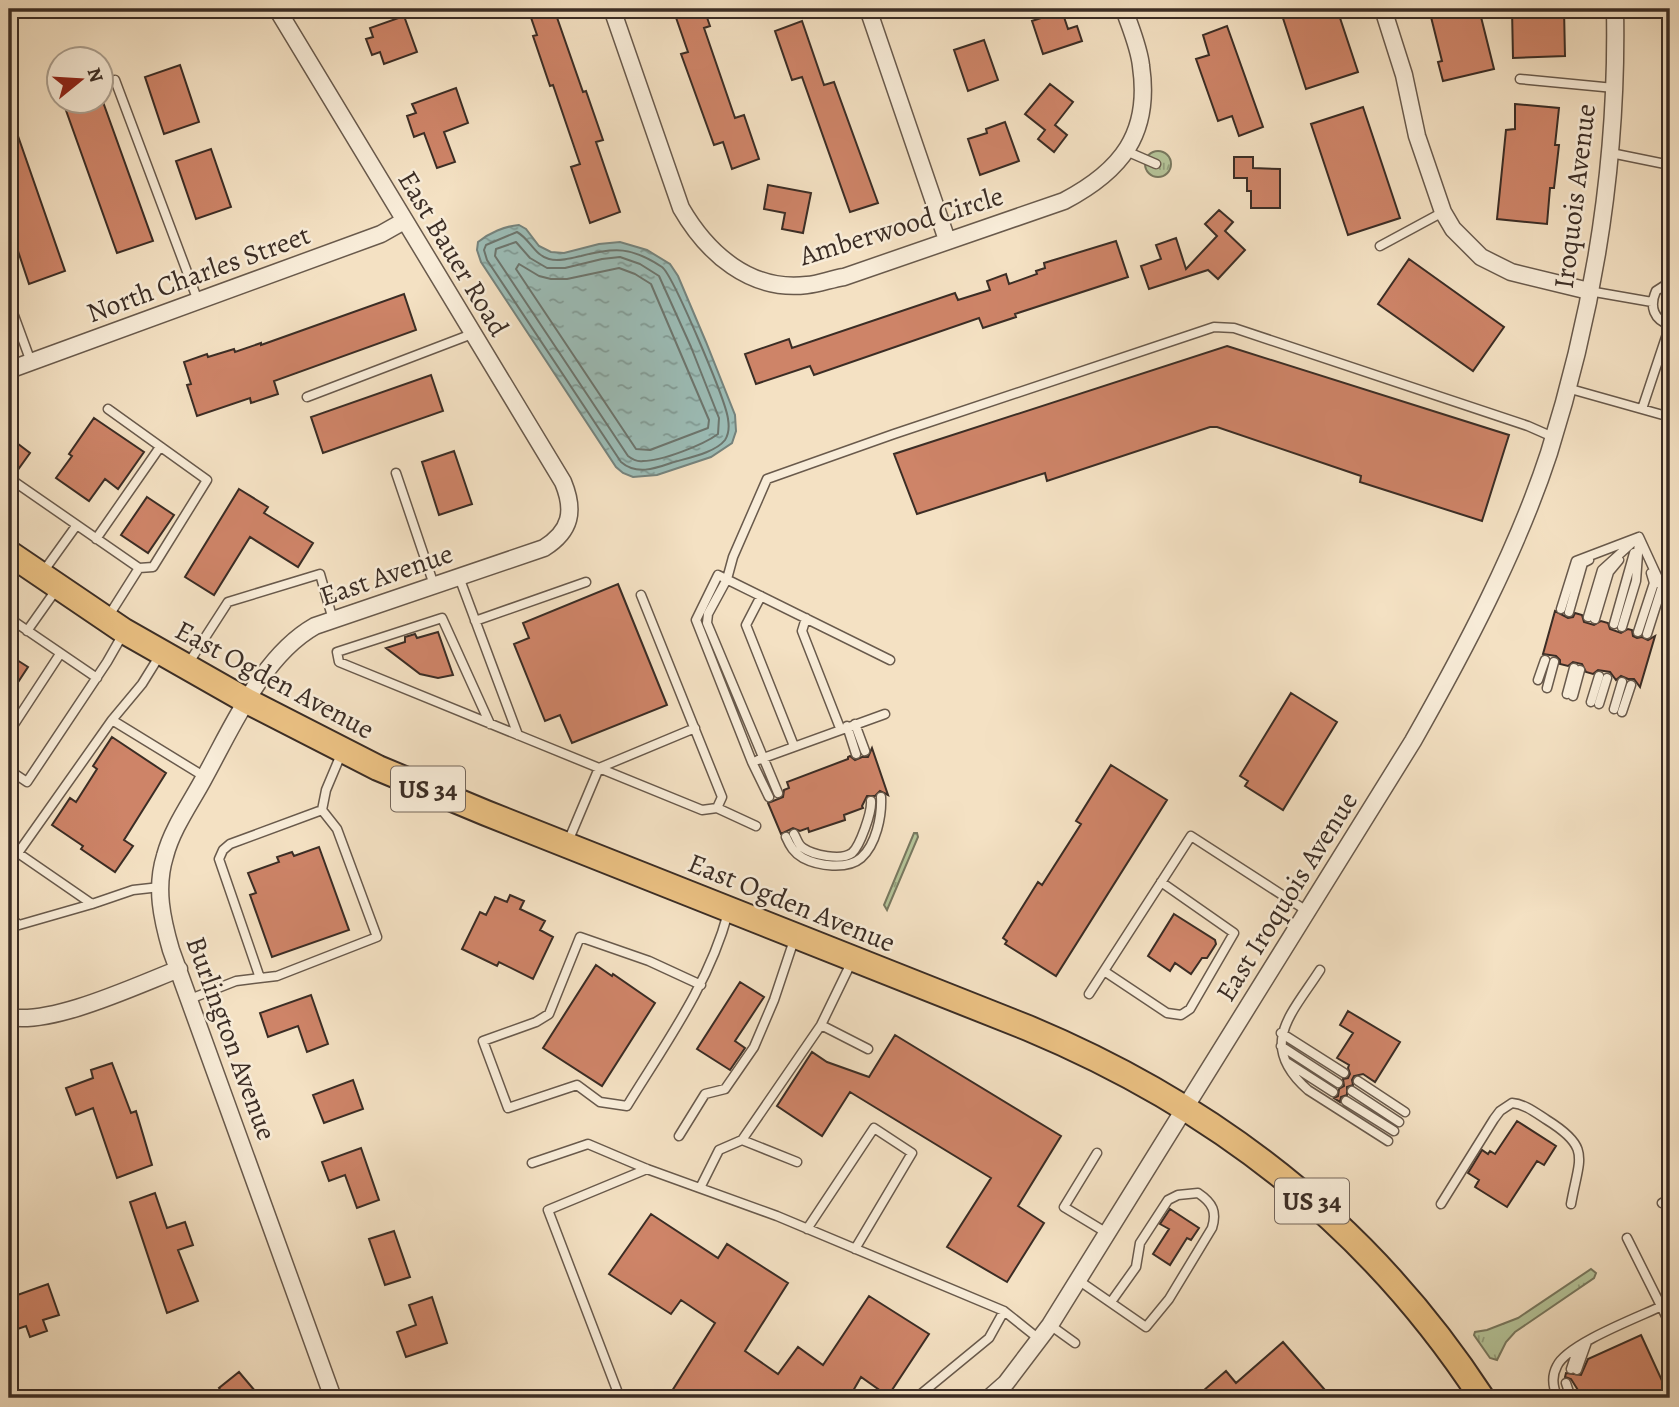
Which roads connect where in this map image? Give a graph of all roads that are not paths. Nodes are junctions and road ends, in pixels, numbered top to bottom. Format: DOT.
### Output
graph roads {
  1 [pos="277,9"];
  2 [pos="612,9"];
  3 [pos="868,9"];
  4 [pos="1124,9"];
  5 [pos="1383,9"];
  6 [pos="1615,9"];
  7 [pos="1520,79"];
  8 [pos="116,83"];
  9 [pos="1614,88"];
  10 [pos="1126,151"];
  11 [pos="1611,153"];
  12 [pos="1156,164"];
  13 [pos="1670,165"];
  14 [pos="1443,212"];
  15 [pos="404,221"];
  16 [pos="947,240"];
  17 [pos="1380,246"];
  18 [pos="1670,282"];
  19 [pos="1589,291"];
  20 [pos="198,301"];
  21 [pos="9,302"];
  22 [pos="1652,302"];
  23 [pos="1670,325"];
  24 [pos="472,334"];
  25 [pos="31,362"];
  26 [pos="9,370"];
  27 [pos="1567,388"];
  28 [pos="307,397"];
  29 [pos="1642,409"];
  30 [pos="108,410"];
  31 [pos="1670,417"];
  32 [pos="1553,437"];
  33 [pos="160,447"];
  34 [pos="396,473"];
  35 [pos="10,481"];
  36 [pos="76,526"];
  37 [pos="565,528"];
  38 [pos="1639,537"];
  39 [pos="96,539"];
  40 [pos="9,553"];
  41 [pos="139,568"];
  42 [pos="459,577"];
  43 [pos="723,577"];
  44 [pos="49,581"];
  45 [pos="586,582"];
  46 [pos="434,585"];
  47 [pos="641,596"];
  48 [pos="761,596"];
  49 [pos="1565,610"];
  50 [pos="9,618"];
  51 [pos="806,618"];
  52 [pos="1592,618"];
  53 [pos="333,620"];
  54 [pos="475,621"];
  55 [pos="116,625"];
  56 [pos="1618,626"];
  57 [pos="27,631"];
  58 [pos="1643,633"];
  59 [pos="162,652"];
  60 [pos="60,654"];
  61 [pos="890,660"];
  62 [pos="187,667"];
  63 [pos="1577,669"];
  64 [pos="1603,677"];
  65 [pos="97,678"];
  66 [pos="1538,680"];
  67 [pos="1627,683"];
  68 [pos="1547,688"];
  69 [pos="1570,695"];
  70 [pos="247,701"];
  71 [pos="1595,703"];
  72 [pos="1618,710"];
  73 [pos="884,714"];
  74 [pos="112,720"];
  75 [pos="490,724"];
  76 [pos="847,726"];
  77 [pos="695,728"];
  78 [pos="9,732"];
  79 [pos="519,735"];
  80 [pos="794,746"];
  81 [pos="343,751"];
  82 [pos="860,752"];
  83 [pos="762,758"];
  84 [pos="752,762"];
  85 [pos="599,768"];
  86 [pos="9,770"];
  87 [pos="205,777"];
  88 [pos="881,797"];
  89 [pos="871,801"];
  90 [pos="717,808"];
  91 [pos="322,810"];
  92 [pos="756,826"];
  93 [pos="566,845"];
  94 [pos="9,846"];
  95 [pos="18,853"];
  96 [pos="1161,882"];
  97 [pos="160,887"];
  98 [pos="92,904"];
  99 [pos="729,909"];
  100 [pos="1307,911"];
  101 [pos="9,917"];
  102 [pos="796,935"];
  103 [pos="854,958"];
  104 [pos="179,969"];
  105 [pos="1320,970"];
  106 [pos="1104,971"];
  107 [pos="260,978"];
  108 [pos="701,985"];
  109 [pos="1089,994"];
  110 [pos="190,999"];
  111 [pos="9,1017"];
  112 [pos="821,1025"];
  113 [pos="1282,1033"];
  114 [pos="1281,1046"];
  115 [pos="868,1049"];
  116 [pos="1285,1062"];
  117 [pos="1345,1073"];
  118 [pos="1358,1082"];
  119 [pos="1338,1083"];
  120 [pos="1352,1091"];
  121 [pos="1333,1092"];
  122 [pos="1346,1101"];
  123 [pos="1185,1108"];
  124 [pos="1405,1112"];
  125 [pos="1399,1122"];
  126 [pos="1394,1131"];
  127 [pos="679,1136"];
  128 [pos="742,1139"];
  129 [pos="1388,1141"];
  130 [pos="1097,1153"];
  131 [pos="797,1162"];
  132 [pos="531,1163"];
  133 [pos="647,1169"];
  134 [pos="700,1188"];
  135 [pos="1441,1203"];
  136 [pos="1571,1204"];
  137 [pos="807,1228"];
  138 [pos="1107,1233"];
  139 [pos="1627,1238"];
  140 [pos="855,1249"];
  141 [pos="1078,1280"];
  142 [pos="1111,1302"];
  143 [pos="1662,1306"];
  144 [pos="1004,1311"];
  145 [pos="1670,1324"];
  146 [pos="1050,1325"];
  147 [pos="1040,1340"];
  148 [pos="1587,1342"];
  149 [pos="1075,1343"];
  150 [pos="1578,1348"];
  151 [pos="1569,1384"];
  152 [pos="334,1398"];
  153 [pos="623,1398"];
  154 [pos="916,1398"];
  155 [pos="989,1398"];
  156 [pos="1482,1398"];
  157 [pos="1558,1398"];
  158 [pos="1573,1398"];
  1 -- 15 [label="street, East Bauer Road"];
  2 -- 16 [label="street, Amberwood Circle"];
  3 -- 16 [label="street"];
  4 -- 10 [label="street, Amberwood Circle"];
  5 -- 14 [label="street"];
  6 -- 9 [label="street, Iroquois Avenue"];
  7 -- 9 [label="lane"];
  8 -- 20 [label="lane"];
  9 -- 11 [label="street, Iroquois Avenue"];
  10 -- 12 [label="lane"];
  10 -- 16 [label="street, Amberwood Circle"];
  11 -- 13 [label="lane"];
  11 -- 19 [label="street, Iroquois Avenue"];
  14 -- 17 [label="lane"];
  14 -- 19 [label="street"];
  15 -- 20 [label="street, North Charles Street"];
  15 -- 24 [label="street, East Bauer Road"];
  18 -- 22 [label="lane"];
  19 -- 22 [label="lane"];
  19 -- 27 [label="street, Iroquois Avenue"];
  20 -- 25 [label="street, North Charles Street"];
  21 -- 25 [label="lane"];
  22 -- 23 [label="lane"];
  23 -- 29 [label="lane"];
  24 -- 28 [label="lane"];
  24 -- 37 [label="street, East Bauer Road"];
  25 -- 26 [label="street, North Charles Street"];
  27 -- 29 [label="lane"];
  27 -- 32 [label="street, East Iroquois Avenue"];
  29 -- 31 [label="lane"];
  30 -- 33 [label="lane"];
  32 -- 43 [label="lane"];
  32 -- 100 [label="street, East Iroquois Avenue"];
  33 -- 39 [label="lane"];
  33 -- 41 [label="lane"];
  34 -- 46 [label="lane"];
  35 -- 36 [label="lane"];
  36 -- 39 [label="lane"];
  36 -- 44 [label="lane"];
  37 -- 42 [label="street, East Avenue"];
  38 -- 49 [label="lane"];
  38 -- 52 [label="lane"];
  38 -- 56 [label="lane"];
  38 -- 58 [label="lane"];
  39 -- 41 [label="lane"];
  40 -- 44 [label="main road, East Ogden Avenue / US 34"];
  41 -- 55 [label="lane"];
  42 -- 46 [label="street, East Avenue"];
  42 -- 54 [label="lane"];
  43 -- 48 [label="lane"];
  43 -- 83 [label="lane"];
  43 -- 84 [label="lane"];
  44 -- 55 [label="main road, East Ogden Avenue / US 34"];
  44 -- 57 [label="lane"];
  45 -- 54 [label="lane"];
  46 -- 53 [label="street, East Avenue"];
  47 -- 77 [label="lane"];
  48 -- 51 [label="lane"];
  48 -- 80 [label="lane"];
  50 -- 57 [label="lane"];
  51 -- 61 [label="lane"];
  51 -- 76 [label="lane"];
  53 -- 62 [label="lane"];
  53 -- 70 [label="street, East Avenue"];
  54 -- 79 [label="lane"];
  55 -- 59 [label="main road, East Ogden Avenue / US 34"];
  55 -- 65 [label="lane"];
  57 -- 60 [label="lane"];
  59 -- 62 [label="main road, East Ogden Avenue / US 34"];
  59 -- 74 [label="lane"];
  60 -- 65 [label="lane"];
  60 -- 78 [label="lane"];
  62 -- 70 [label="main road, East Ogden Avenue / US 34"];
  63 -- 69 [label="lane"];
  64 -- 71 [label="lane"];
  65 -- 86 [label="lane"];
  66 -- 68 [label="lane"];
  67 -- 72 [label="lane"];
  70 -- 81 [label="main road, East Ogden Avenue / US 34"];
  70 -- 87 [label="street, Burlington Avenue"];
  73 -- 76 [label="lane"];
  74 -- 87 [label="lane"];
  74 -- 95 [label="lane"];
  75 -- 75 [label="lane"];
  75 -- 79 [label="lane"];
  76 -- 80 [label="lane"];
  76 -- 82 [label="lane"];
  77 -- 85 [label="lane"];
  77 -- 90 [label="lane"];
  79 -- 85 [label="lane"];
  80 -- 83 [label="lane"];
  81 -- 91 [label="lane"];
  81 -- 93 [label="main road, East Ogden Avenue / US 34"];
  83 -- 84 [label="lane"];
  83 -- 84 [label="lane"];
  85 -- 90 [label="lane"];
  85 -- 93 [label="lane"];
  87 -- 97 [label="street, Burlington Avenue"];
  88 -- 89 [label="lane"];
  90 -- 92 [label="lane"];
  91 -- 107 [label="lane"];
  91 -- 107 [label="lane"];
  93 -- 99 [label="main road, East Ogden Avenue / US 34"];
  94 -- 95 [label="lane"];
  95 -- 98 [label="lane"];
  96 -- 100 [label="lane"];
  96 -- 106 [label="lane"];
  96 -- 106 [label="lane"];
  97 -- 98 [label="lane"];
  97 -- 104 [label="street, Burlington Avenue"];
  98 -- 101 [label="lane"];
  99 -- 102 [label="main road, East Ogden Avenue / US 34"];
  99 -- 108 [label="lane"];
  100 -- 123 [label="street, East Iroquois Avenue"];
  102 -- 103 [label="main road, East Ogden Avenue / US 34"];
  102 -- 127 [label="lane"];
  103 -- 112 [label="lane"];
  103 -- 123 [label="main road, East Ogden Avenue / US 34"];
  104 -- 110 [label="street, Burlington Avenue"];
  104 -- 111 [label="street"];
  105 -- 113 [label="lane"];
  106 -- 109 [label="lane"];
  107 -- 110 [label="lane"];
  108 -- 108 [label="lane"];
  110 -- 152 [label="street, Burlington Avenue"];
  112 -- 115 [label="lane"];
  112 -- 128 [label="lane"];
  113 -- 114 [label="lane"];
  113 -- 117 [label="lane"];
  114 -- 116 [label="lane"];
  114 -- 119 [label="lane"];
  116 -- 121 [label="lane"];
  116 -- 129 [label="lane"];
  118 -- 124 [label="lane"];
  120 -- 125 [label="lane"];
  122 -- 126 [label="lane"];
  123 -- 138 [label="street, East Iroquois Avenue"];
  123 -- 156 [label="main road, East Ogden Avenue / US 34"];
  128 -- 131 [label="lane"];
  128 -- 134 [label="lane"];
  130 -- 138 [label="lane"];
  132 -- 133 [label="lane"];
  133 -- 134 [label="lane"];
  133 -- 153 [label="lane"];
  134 -- 137 [label="lane"];
  135 -- 136 [label="lane"];
  137 -- 140 [label="lane"];
  137 -- 140 [label="lane"];
  138 -- 141 [label="street, East Iroquois Avenue"];
  139 -- 143 [label="lane"];
  140 -- 144 [label="lane"];
  141 -- 142 [label="lane"];
  141 -- 146 [label="street, East Iroquois Avenue"];
  142 -- 142 [label="lane"];
  143 -- 145 [label="lane"];
  143 -- 148 [label="lane"];
  144 -- 147 [label="lane"];
  144 -- 154 [label="lane"];
  146 -- 147 [label="street, East Iroquois Avenue"];
  146 -- 149 [label="lane"];
  147 -- 155 [label="street, East Iroquois Avenue"];
  148 -- 150 [label="lane"];
  148 -- 150 [label="lane"];
  150 -- 157 [label="lane"];
  151 -- 158 [label="lane"];
}
